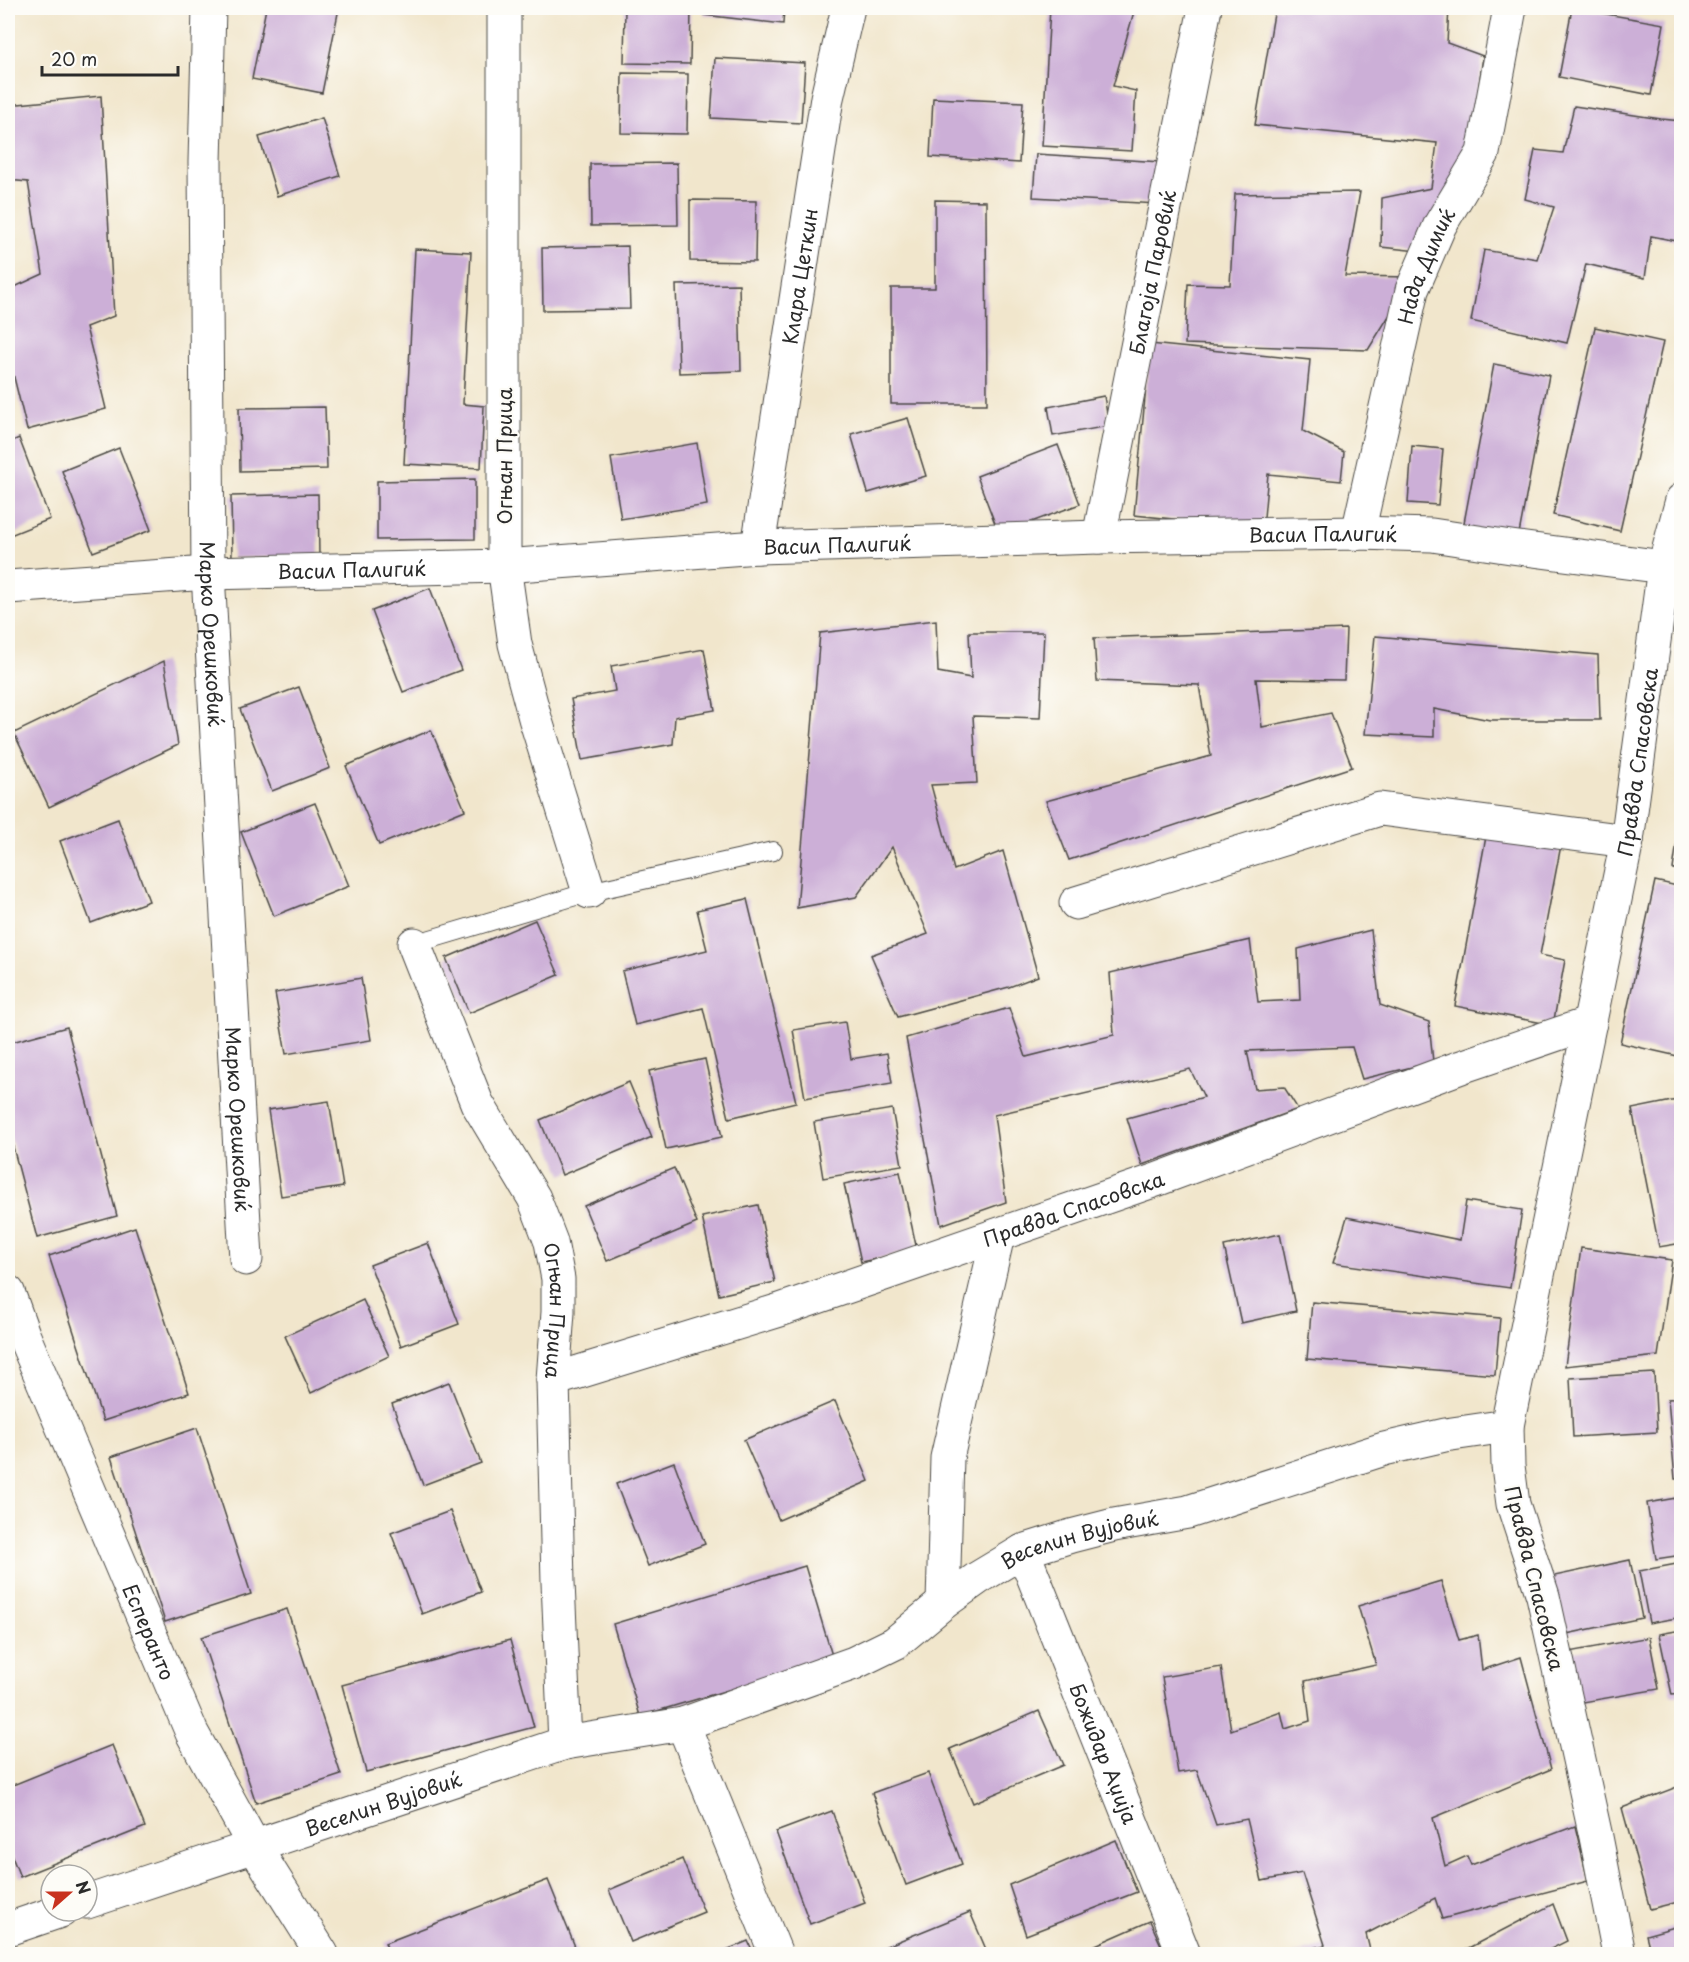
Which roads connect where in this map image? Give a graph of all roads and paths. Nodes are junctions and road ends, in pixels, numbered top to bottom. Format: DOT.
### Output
graph roads {
  1 [pos="209,8"];
  2 [pos="504,8"];
  3 [pos="848,8"];
  4 [pos="1205,8"];
  5 [pos="1510,8"];
  6 [pos="1682,500"];
  7 [pos="1358,533"];
  8 [pos="1099,537"];
  9 [pos="758,547"];
  10 [pos="504,566"];
  11 [pos="1664,567"];
  12 [pos="208,573"];
  13 [pos="8,587"];
  14 [pos="1627,841"];
  15 [pos="773,851"];
  16 [pos="589,892"];
  17 [pos="1076,903"];
  18 [pos="414,944"];
  19 [pos="1590,1023"];
  20 [pos="998,1235"];
  21 [pos="246,1259"];
  22 [pos="8,1292"];
  23 [pos="553,1380"];
  24 [pos="1507,1426"];
  25 [pos="1023,1551"];
  26 [pos="943,1603"];
  27 [pos="683,1724"];
  28 [pos="565,1743"];
  29 [pos="254,1846"];
  30 [pos="99,1898"];
  31 [pos="39,1918"];
  32 [pos="8,1929"];
  33 [pos="322,1954"];
  34 [pos="776,1954"];
  35 [pos="1184,1954"];
  36 [pos="1619,1954"];
  1 -- 12 [label="street, Марко Орешковиќ"];
  2 -- 10 [label="street, Огњан Прица"];
  3 -- 9 [label="street, Клара Цеткин"];
  4 -- 8 [label="street, Благоја Паровиќ"];
  5 -- 7 [label="street, Нада Димиќ"];
  6 -- 11 [label="street, Правда Спасовска"];
  7 -- 8 [label="street, Васил Палигиќ"];
  7 -- 11 [label="street, Васил Палигиќ"];
  8 -- 9 [label="street, Васил Палигиќ"];
  9 -- 10 [label="street, Васил Палигиќ"];
  10 -- 12 [label="street, Васил Палигиќ"];
  10 -- 16 [label="street, Огњан Прица"];
  11 -- 14 [label="street, Правда Спасовска"];
  12 -- 13 [label="street, Васил Палигиќ"];
  12 -- 21 [label="street, Марко Орешковиќ"];
  14 -- 17 [label="street"];
  14 -- 19 [label="street, Правда Спасовска"];
  15 -- 16 [label="lane"];
  16 -- 18 [label="lane"];
  18 -- 23 [label="street, Огњан Прица"];
  19 -- 20 [label="street, Правда Спасовска"];
  19 -- 24 [label="street, Правда Спасовска"];
  20 -- 23 [label="street, Правда Спасовска"];
  20 -- 26 [label="street"];
  22 -- 29 [label="street, Есперанто"];
  23 -- 28 [label="street, Огњан Прица"];
  24 -- 25 [label="street, Веселин Вујовиќ"];
  24 -- 36 [label="street, Правда Спасовска"];
  25 -- 26 [label="street, Веселин Вујовиќ"];
  25 -- 35 [label="street, Божидар Аџија"];
  26 -- 27 [label="street, Веселин Вујовиќ"];
  27 -- 28 [label="street, Веселин Вујовиќ"];
  27 -- 34 [label="street"];
  28 -- 29 [label="street, Веселин Вујовиќ"];
  29 -- 30 [label="street, Веселин Вујовиќ"];
  29 -- 33 [label="street, Есперанто"];
  31 -- 32 [label="street"];
}
